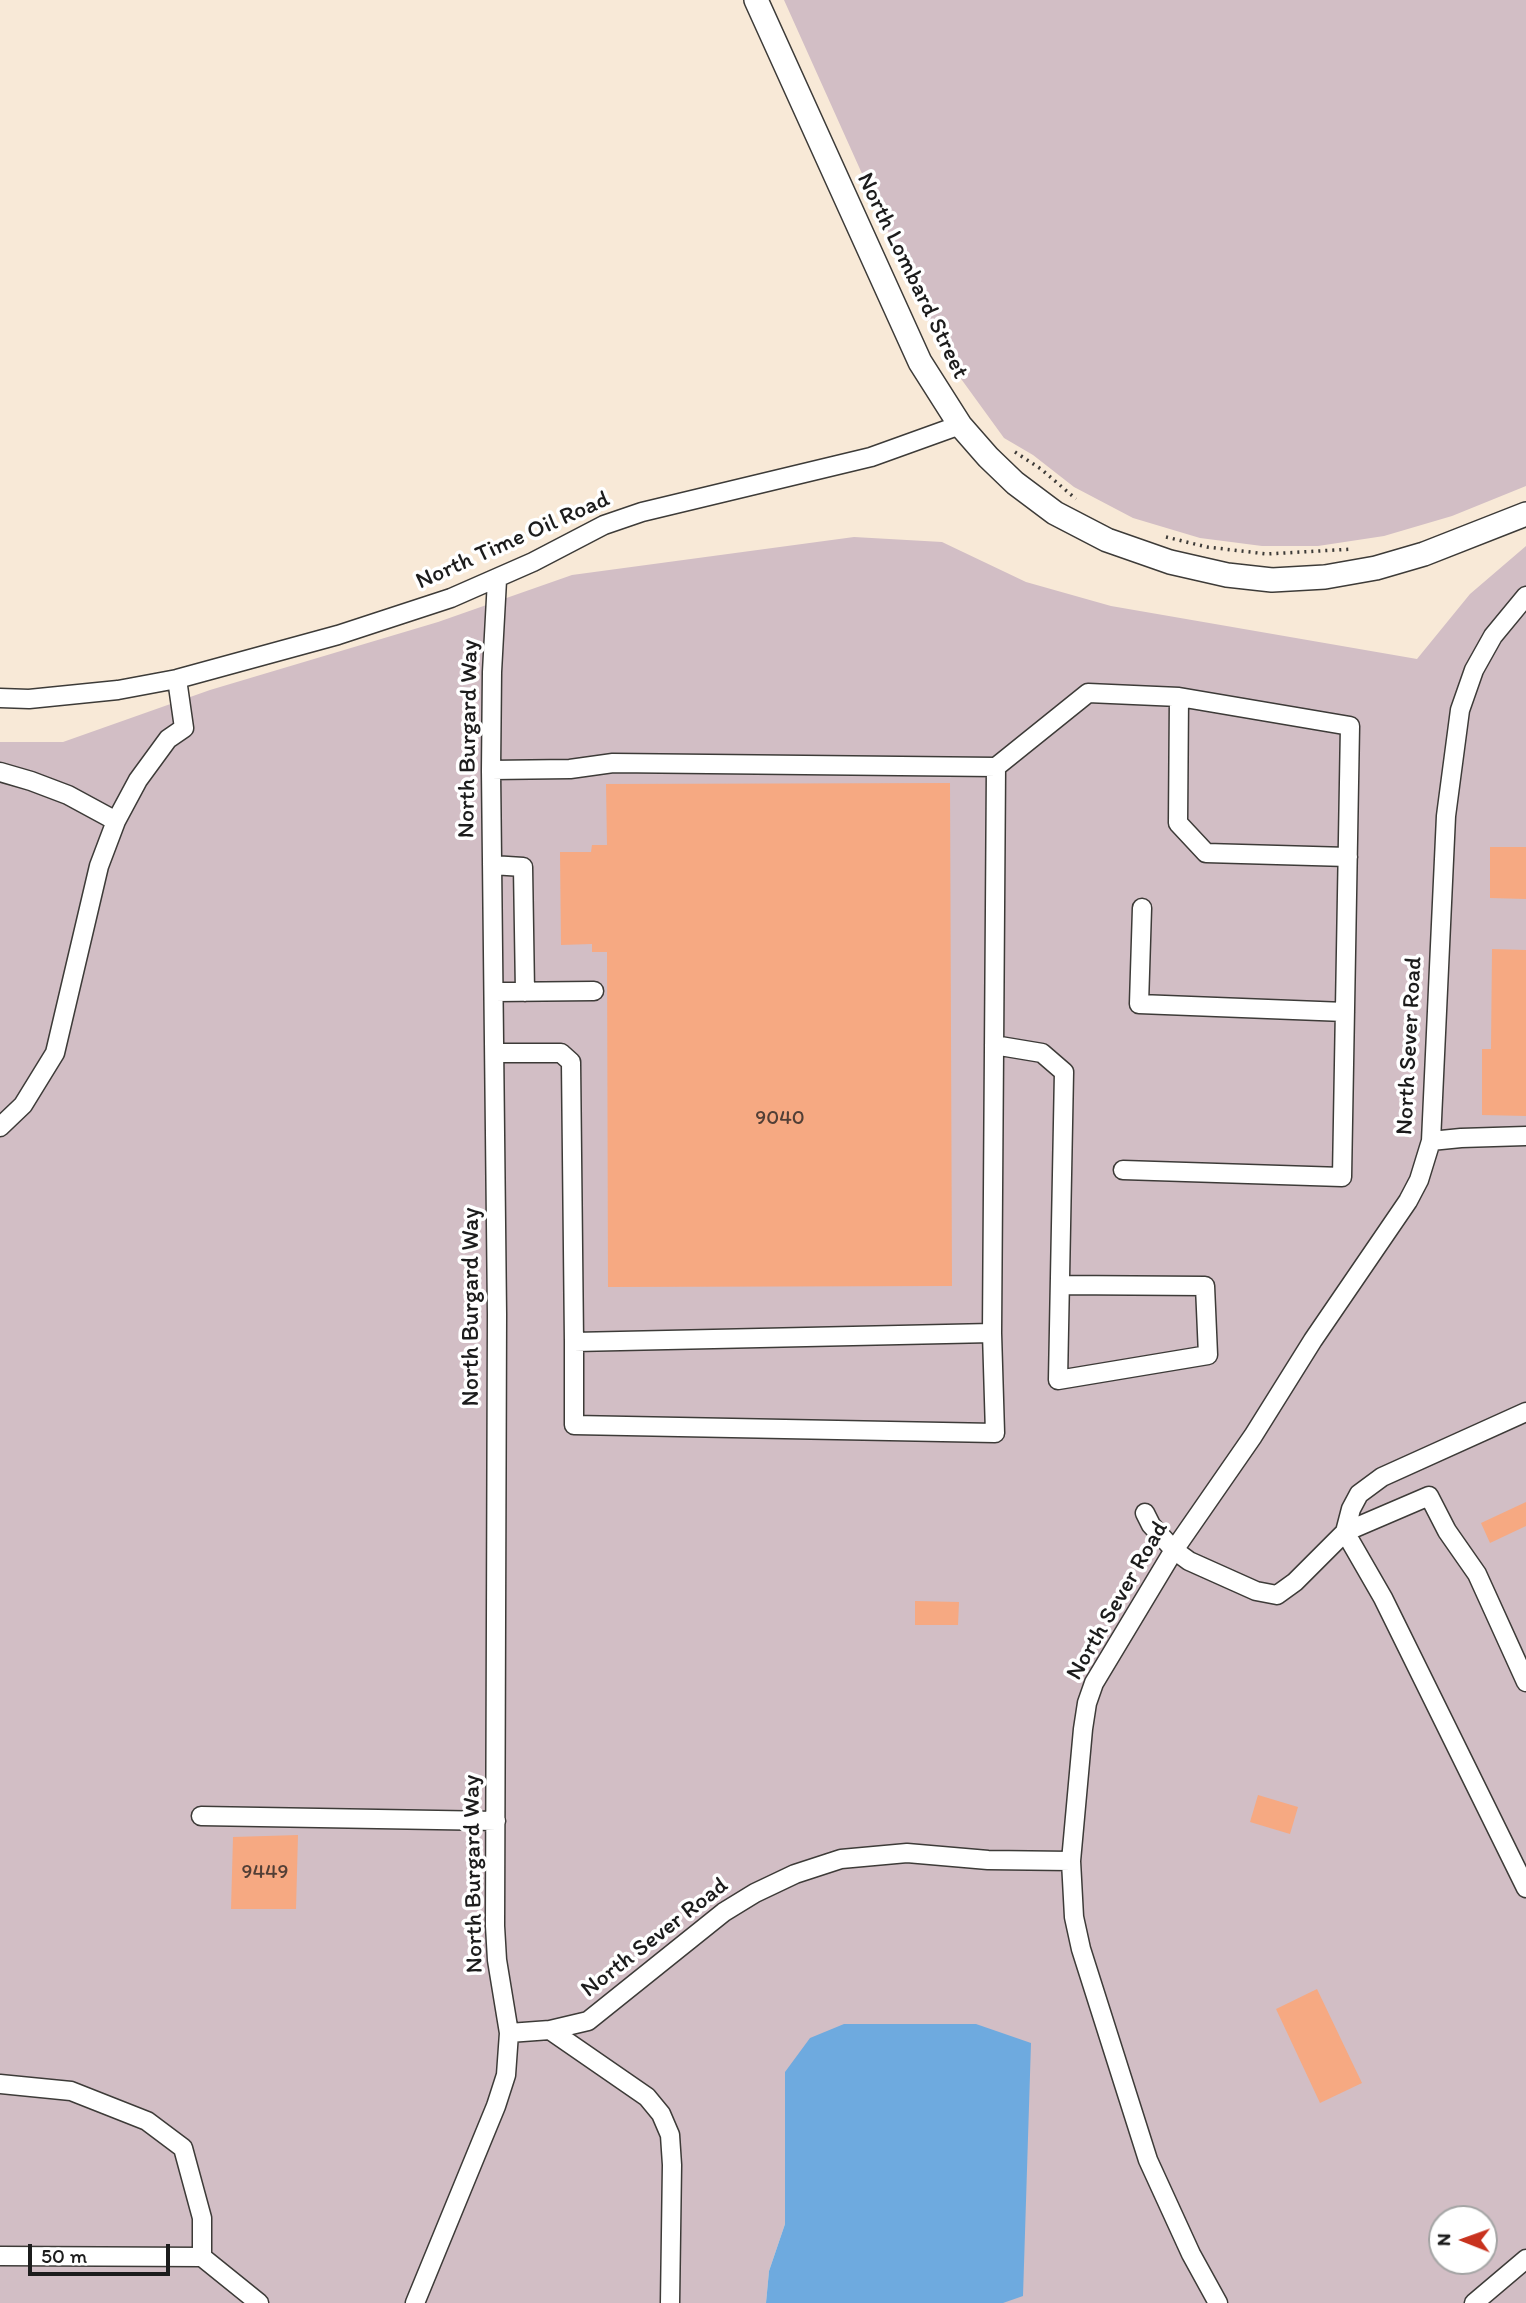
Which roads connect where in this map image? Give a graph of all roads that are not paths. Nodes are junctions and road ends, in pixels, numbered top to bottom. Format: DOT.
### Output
graph roads {
  1 [pos="756,0"];
  2 [pos="960,425"];
  3 [pos="1526,514"];
  4 [pos="497,579"];
  5 [pos="1526,596"];
  6 [pos="177,679"];
  7 [pos="1179,697"];
  8 [pos="0,698"];
  9 [pos="996,767"];
  10 [pos="491,770"];
  11 [pos="0,772"];
  12 [pos="116,821"];
  13 [pos="1348,857"];
  14 [pos="492,865"];
  15 [pos="1142,908"];
  16 [pos="594,991"];
  17 [pos="494,992"];
  18 [pos="525,992"];
  19 [pos="1345,1012"];
  20 [pos="994,1045"];
  21 [pos="495,1053"];
  22 [pos="0,1127"];
  23 [pos="1526,1136"];
  24 [pos="1431,1141"];
  25 [pos="1123,1170"];
  26 [pos="1060,1284"];
  27 [pos="992,1333"];
  28 [pos="574,1342"];
  29 [pos="1526,1412"];
  30 [pos="1145,1513"];
  31 [pos="1345,1532"];
  32 [pos="1174,1550"];
  33 [pos="1526,1682"];
  34 [pos="201,1816"];
  35 [pos="496,1821"];
  36 [pos="1070,1861"];
  37 [pos="1526,1888"];
  38 [pos="550,2030"];
  39 [pos="509,2033"];
  40 [pos="0,2084"];
  41 [pos="0,2256"];
  42 [pos="202,2257"];
  43 [pos="1526,2259"];
  44 [pos="259,2303"];
  45 [pos="415,2303"];
  46 [pos="670,2303"];
  47 [pos="1218,2303"];
  48 [pos="1474,2303"];
  1 -- 2 [label="main road, North Lombard Street"];
  2 -- 3 [label="main road, North Lombard Street"];
  2 -- 4 [label="street, North Time Oil Road"];
  4 -- 6 [label="street, North Time Oil Road"];
  4 -- 10 [label="street, North Burgard Way"];
  5 -- 24 [label="street, North Sever Road"];
  6 -- 8 [label="street, North Time Oil Road"];
  6 -- 12 [label="street"];
  7 -- 9 [label="street"];
  7 -- 13 [label="street"];
  7 -- 13 [label="street"];
  9 -- 10 [label="street"];
  9 -- 20 [label="street"];
  10 -- 14 [label="street, North Burgard Way"];
  11 -- 12 [label="street"];
  12 -- 22 [label="street"];
  13 -- 19 [label="street"];
  14 -- 17 [label="street, North Burgard Way"];
  14 -- 18 [label="street"];
  15 -- 19 [label="street"];
  16 -- 18 [label="street"];
  17 -- 18 [label="street"];
  17 -- 21 [label="street, North Burgard Way"];
  19 -- 25 [label="street"];
  20 -- 26 [label="street"];
  20 -- 27 [label="street"];
  21 -- 28 [label="street"];
  21 -- 35 [label="street, North Burgard Way"];
  23 -- 24 [label="street"];
  24 -- 32 [label="street, North Sever Road"];
  26 -- 26 [label="street"];
  27 -- 28 [label="street"];
  27 -- 28 [label="street"];
  29 -- 31 [label="street"];
  30 -- 32 [label="street"];
  31 -- 32 [label="street"];
  31 -- 33 [label="street"];
  31 -- 37 [label="street"];
  32 -- 36 [label="street, North Sever Road"];
  34 -- 35 [label="street"];
  35 -- 39 [label="street, North Burgard Way"];
  36 -- 38 [label="street, North Sever Road"];
  36 -- 47 [label="street"];
  38 -- 39 [label="street, North Sever Road"];
  38 -- 46 [label="street"];
  39 -- 45 [label="street"];
  40 -- 42 [label="street"];
  41 -- 42 [label="street"];
  42 -- 44 [label="street"];
  43 -- 48 [label="street"];
}
